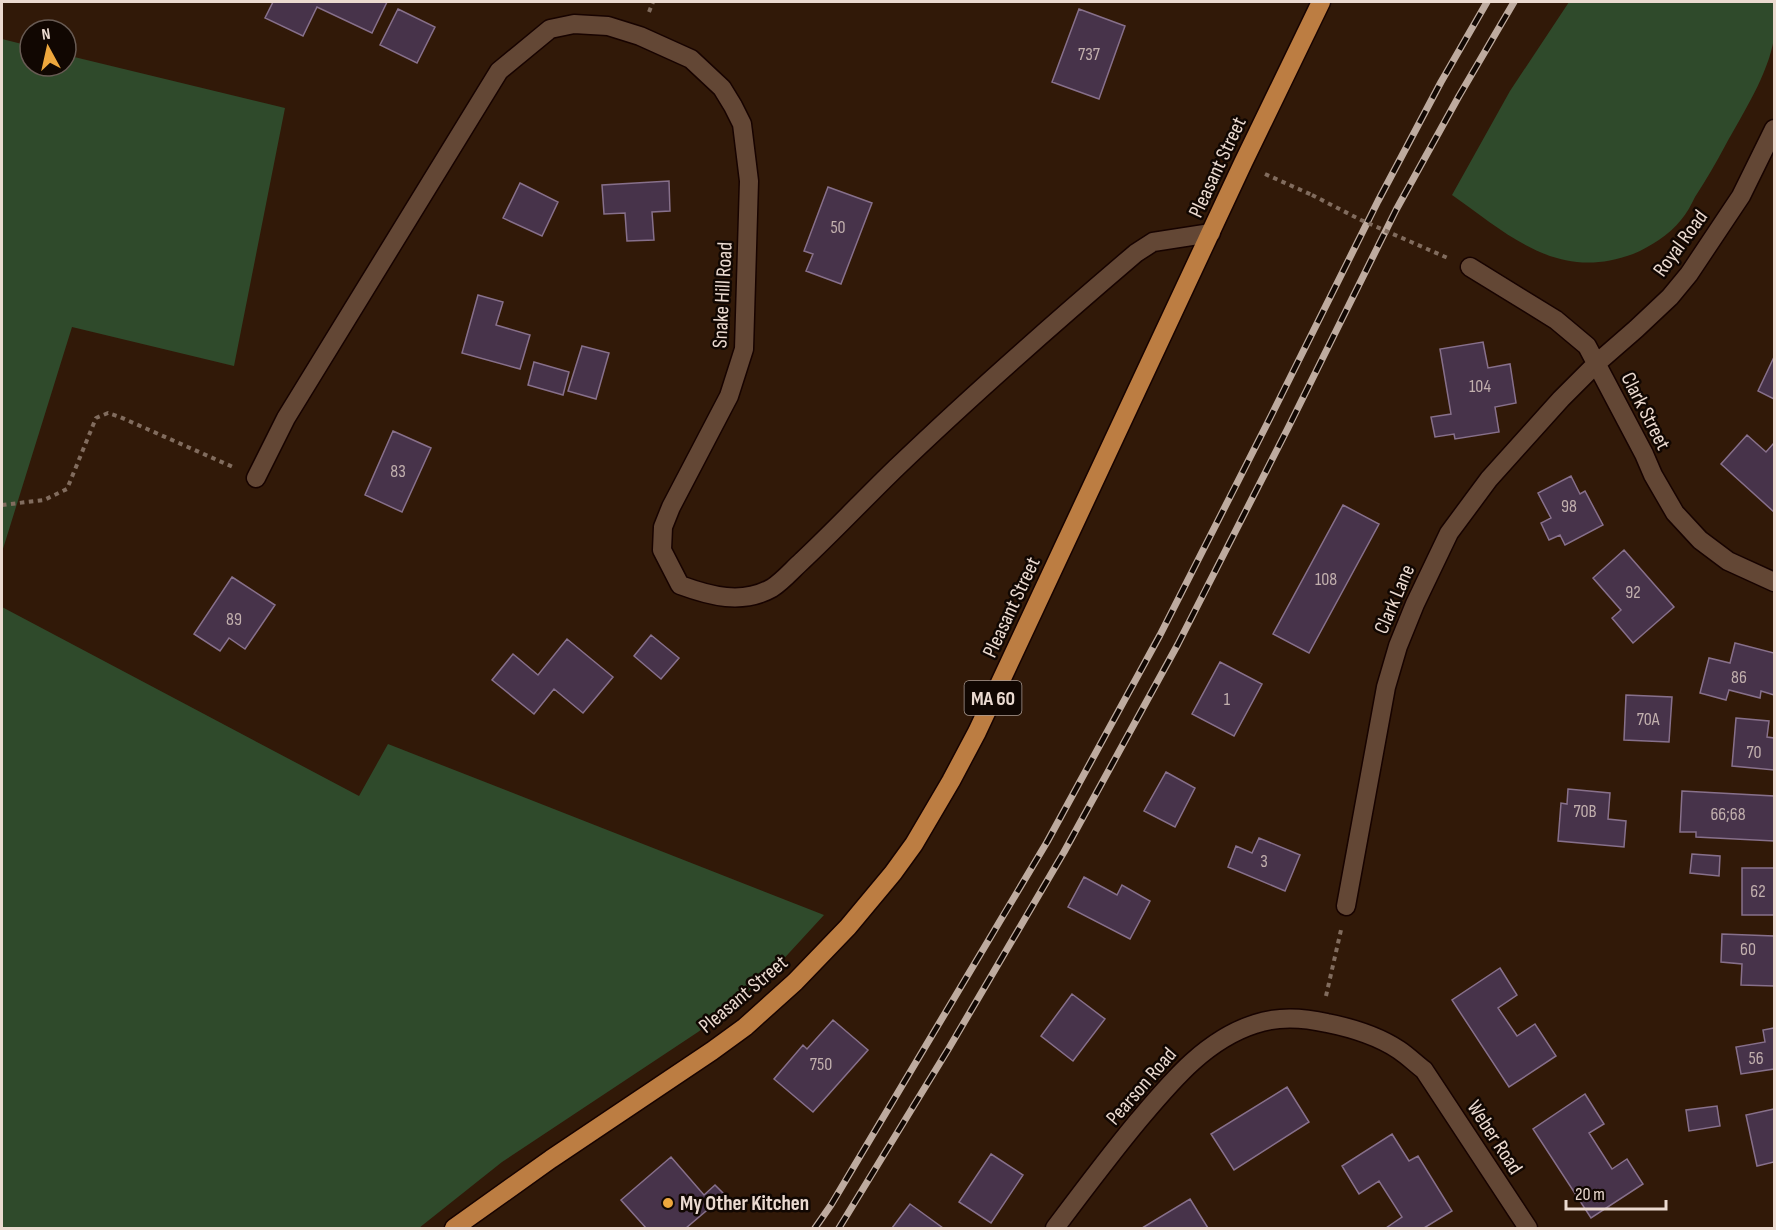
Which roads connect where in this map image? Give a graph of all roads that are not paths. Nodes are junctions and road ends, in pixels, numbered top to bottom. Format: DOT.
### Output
graph roads {
  1 [pos="1321,2"];
  2 [pos="1774,129"];
  3 [pos="1211,233"];
  4 [pos="1470,267"];
  5 [pos="1597,363"];
  6 [pos="256,478"];
  7 [pos="1774,582"];
  8 [pos="1346,906"];
  9 [pos="1424,1070"];
  10 [pos="454,1228"];
  11 [pos="1054,1228"];
  12 [pos="1528,1228"];
  1 -- 3 [label="main road, Pleasant Street / MA 60"];
  2 -- 5 [label="street, Royal Road"];
  3 -- 6 [label="street, Snake Hill Road"];
  3 -- 10 [label="main road, Pleasant Street / MA 60"];
  4 -- 5 [label="street, Clark Street"];
  5 -- 7 [label="street, Clark Street"];
  5 -- 8 [label="street, Clark Lane"];
  9 -- 11 [label="street, Pearson Road"];
  9 -- 12 [label="street, Weber Road"];
}
